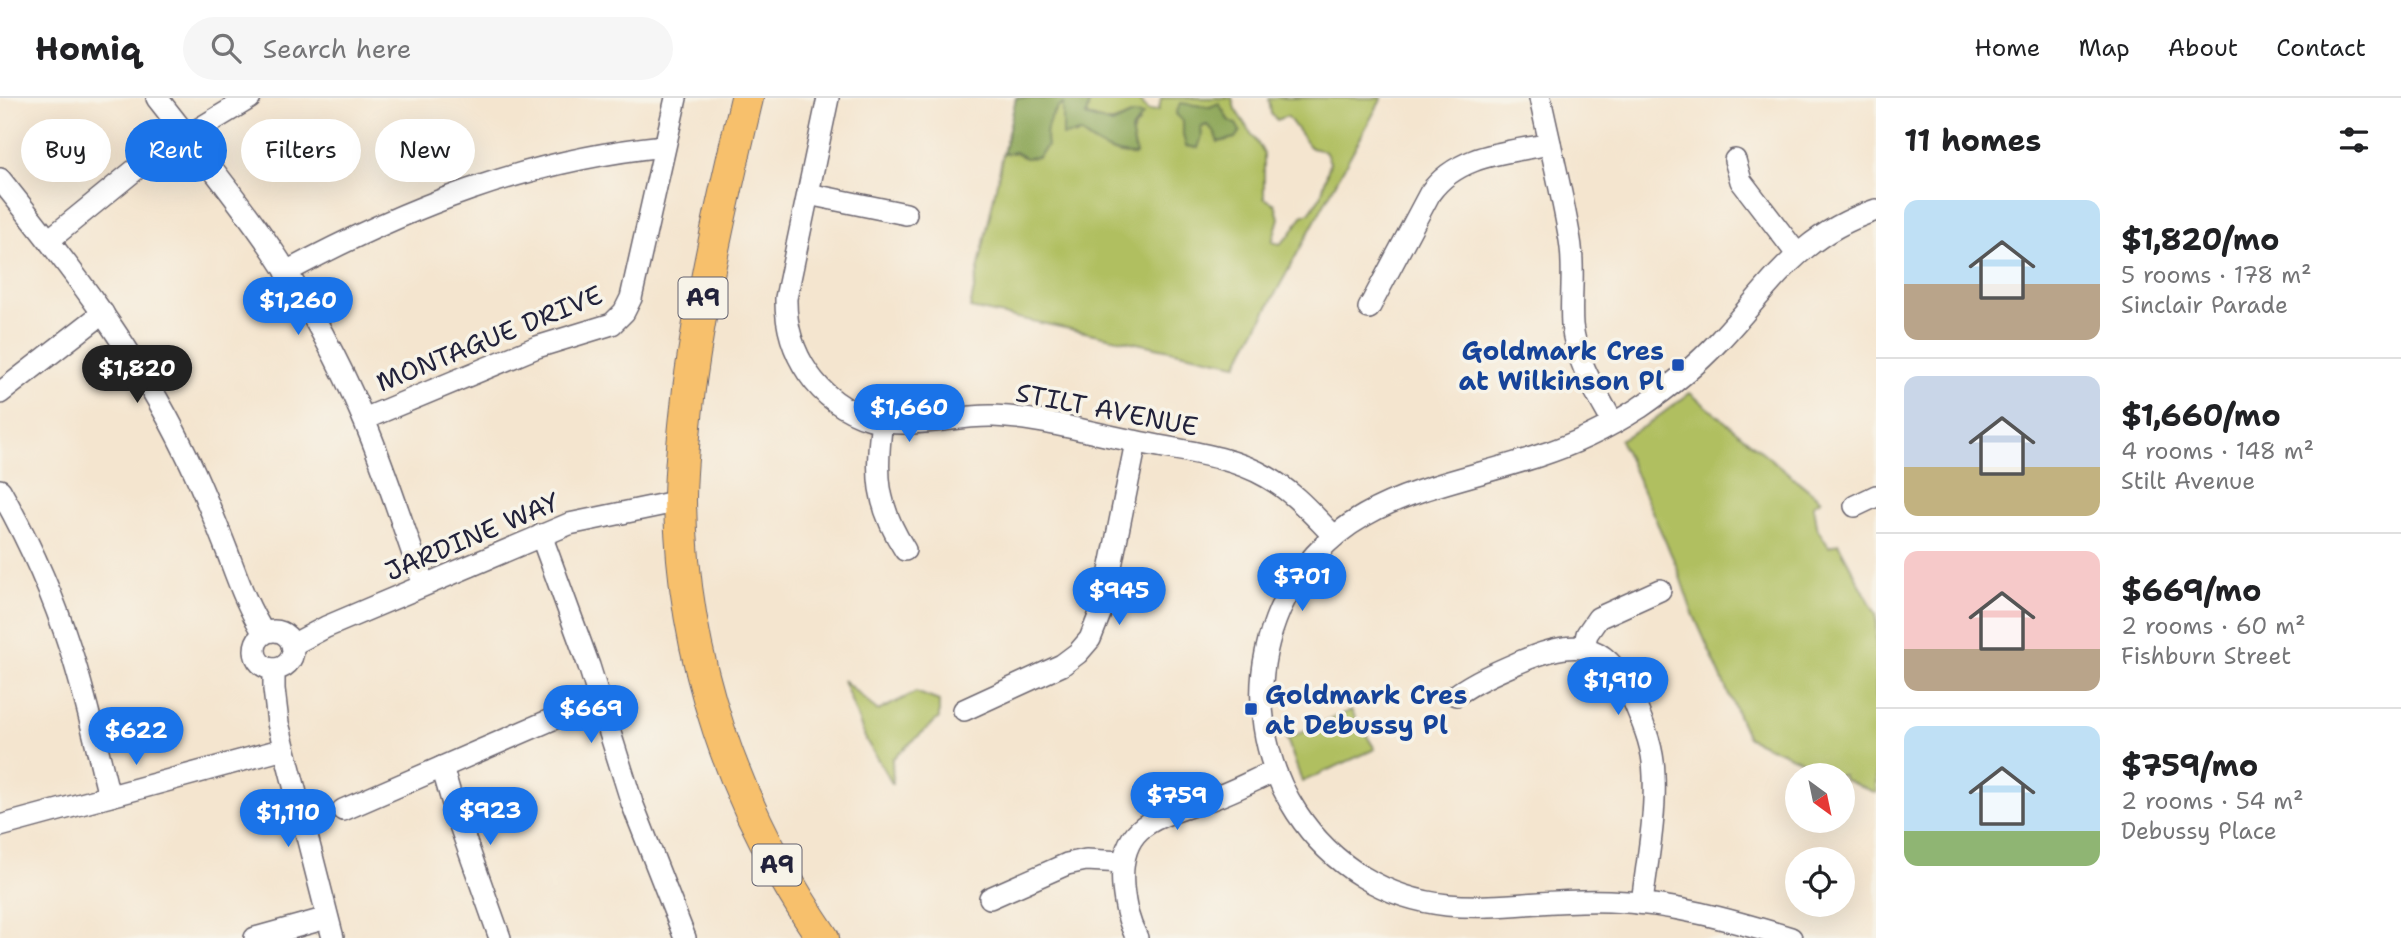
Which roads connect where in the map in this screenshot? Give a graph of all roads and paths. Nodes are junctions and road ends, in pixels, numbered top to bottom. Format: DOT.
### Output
graph roads {
  1 [pos="157,98"];
  2 [pos="250,98"];
  3 [pos="676,98"];
  4 [pos="747,98"];
  5 [pos="828,98"];
  6 [pos="1540,98"];
  7 [pos="173,119"];
  8 [pos="214,119"];
  9 [pos="1550,144"];
  10 [pos="664,146"];
  11 [pos="1735,160"];
  12 [pos="125,178"];
  13 [pos="0,179"];
  14 [pos="223,182"];
  15 [pos="808,194"];
  16 [pos="1876,210"];
  17 [pos="906,214"];
  18 [pos="49,240"];
  19 [pos="1797,254"];
  20 [pos="286,272"];
  21 [pos="1369,308"];
  22 [pos="103,313"];
  23 [pos="0,394"];
  24 [pos="364,419"];
  25 [pos="882,421"];
  26 [pos="1613,423"];
  27 [pos="1136,442"];
  28 [pos="0,490"];
  29 [pos="1876,496"];
  30 [pos="680,501"];
  31 [pos="1855,506"];
  32 [pos="541,535"];
  33 [pos="1334,536"];
  34 [pos="905,550"];
  35 [pos="424,585"];
  36 [pos="1660,590"];
  37 [pos="264,633"];
  38 [pos="292,645"];
  39 [pos="1584,648"];
  40 [pos="274,669"];
  41 [pos="1456,695"];
  42 [pos="599,699"];
  43 [pos="964,710"];
  44 [pos="284,749"];
  45 [pos="442,767"];
  46 [pos="1275,771"];
  47 [pos="109,796"];
  48 [pos="343,810"];
  49 [pos="0,826"];
  50 [pos="1123,862"];
  51 [pos="990,898"];
  52 [pos="1642,903"];
  53 [pos="330,928"];
  54 [pos="1744,931"];
  55 [pos="255,938"];
  56 [pos="500,938"];
  57 [pos="685,938"];
  58 [pos="823,938"];
  59 [pos="1137,938"];
  60 [pos="1791,938"];
  1 -- 7 [label="street"];
  2 -- 8 [label="street"];
  3 -- 10 [label="street, MONTAGUE DRIVE"];
  4 -- 30 [label="highway, A9"];
  5 -- 15 [label="street, STILT AVENUE"];
  6 -- 9 [label="street"];
  9 -- 21 [label="street"];
  9 -- 26 [label="street"];
  10 -- 20 [label="street"];
  10 -- 24 [label="street, MONTAGUE DRIVE"];
  11 -- 19 [label="street"];
  12 -- 18 [label="street"];
  13 -- 18 [label="street"];
  14 -- 20 [label="street"];
  15 -- 17 [label="street"];
  15 -- 25 [label="street, STILT AVENUE"];
  16 -- 19 [label="street"];
  18 -- 22 [label="street"];
  19 -- 26 [label="street"];
  20 -- 24 [label="street"];
  22 -- 23 [label="street"];
  22 -- 37 [label="street"];
  24 -- 35 [label="street"];
  25 -- 27 [label="street, STILT AVENUE"];
  25 -- 34 [label="street"];
  26 -- 33 [label="street"];
  27 -- 33 [label="street, STILT AVENUE"];
  27 -- 43 [label="street"];
  28 -- 47 [label="street"];
  29 -- 31 [label="street"];
  30 -- 32 [label="street, JARDINE WAY"];
  30 -- 58 [label="highway, A9"];
  32 -- 35 [label="street, JARDINE WAY"];
  32 -- 42 [label="street"];
  33 -- 46 [label="street"];
  35 -- 38 [label="street, JARDINE WAY"];
  36 -- 39 [label="street"];
  37 -- 38 [label="street"];
  37 -- 40 [label="street"];
  38 -- 40 [label="street"];
  39 -- 41 [label="street"];
  39 -- 52 [label="street"];
  40 -- 44 [label="street"];
  42 -- 45 [label="street"];
  42 -- 57 [label="street"];
  44 -- 47 [label="street"];
  44 -- 53 [label="street"];
  45 -- 48 [label="street"];
  45 -- 56 [label="street"];
  46 -- 50 [label="street"];
  46 -- 52 [label="street"];
  47 -- 49 [label="street"];
  50 -- 51 [label="street"];
  50 -- 59 [label="street"];
  52 -- 54 [label="street"];
  53 -- 55 [label="street"];
  54 -- 60 [label="street"];
}
